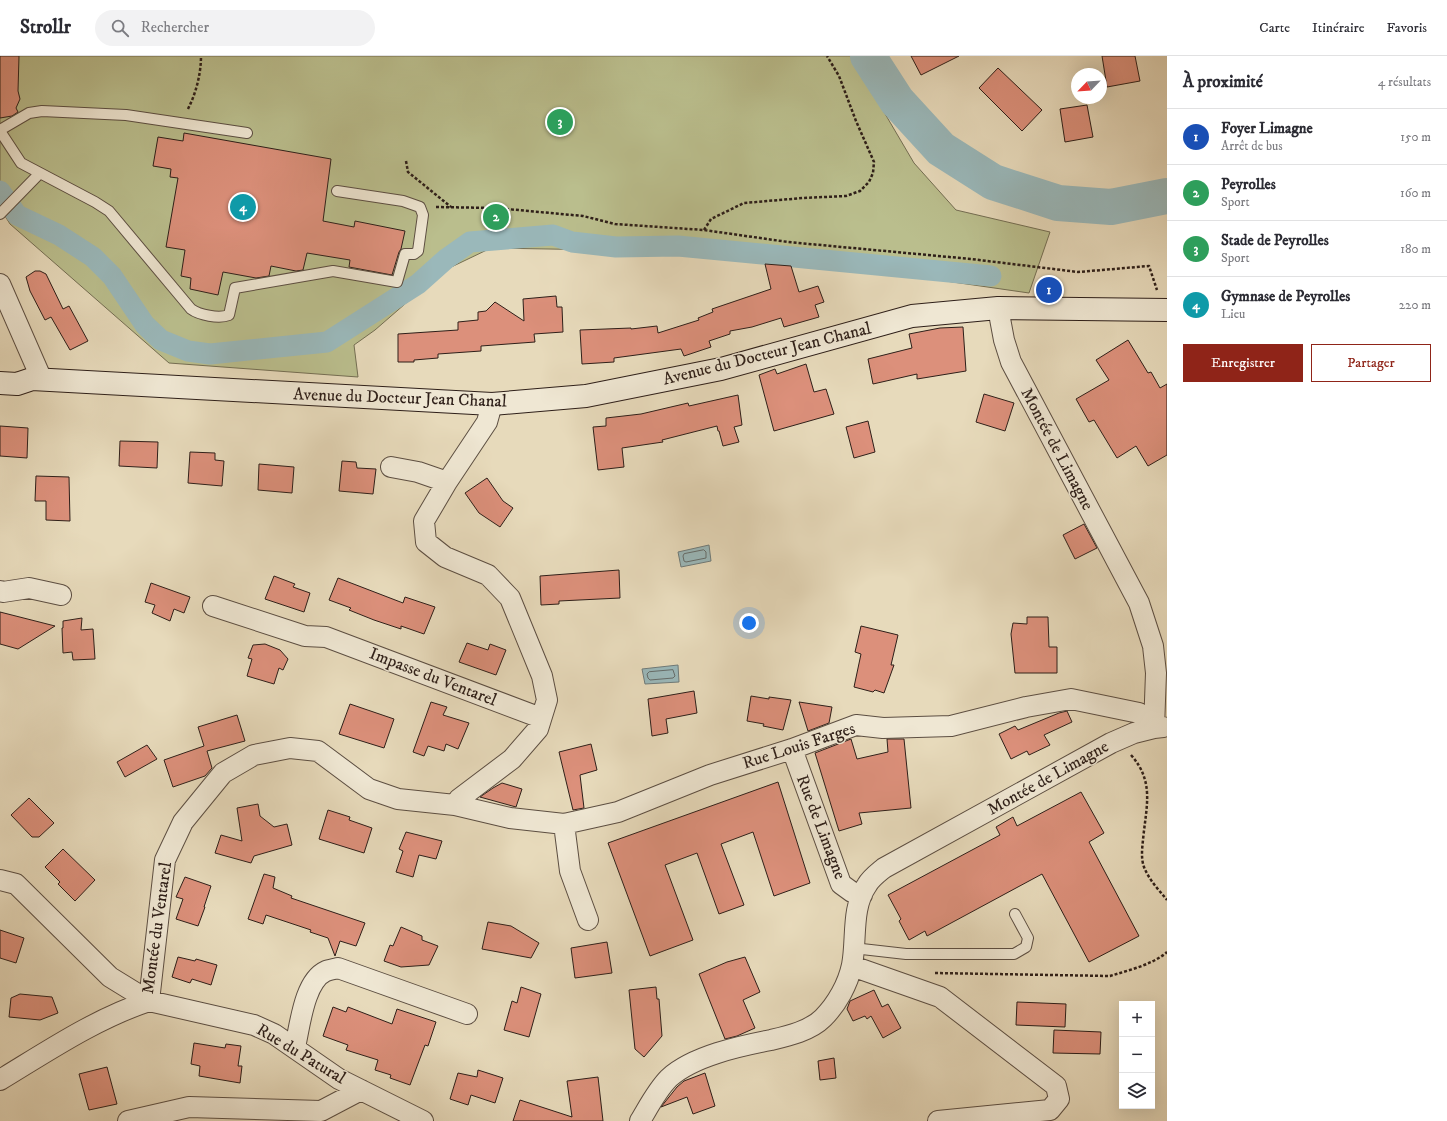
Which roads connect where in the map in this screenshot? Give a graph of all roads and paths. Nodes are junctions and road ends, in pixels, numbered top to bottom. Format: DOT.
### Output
graph roads {
  1 [pos="201,56"];
  2 [pos="827,56"];
  3 [pos="179,123"];
  4 [pos="0,130"];
  5 [pos="247,133"];
  6 [pos="406,161"];
  7 [pos="40,173"];
  8 [pos="337,191"];
  9 [pos="420,207"];
  10 [pos="451,207"];
  11 [pos="0,213"];
  12 [pos="704,230"];
  13 [pos="0,284"];
  14 [pos="998,308"];
  15 [pos="1165,310"];
  16 [pos="0,368"];
  17 [pos="37,379"];
  18 [pos="0,384"];
  19 [pos="492,404"];
  20 [pos="391,467"];
  21 [pos="447,482"];
  22 [pos="0,591"];
  23 [pos="62,595"];
  24 [pos="213,606"];
  25 [pos="541,718"];
  26 [pos="1161,727"];
  27 [pos="1111,743"];
  28 [pos="792,749"];
  29 [pos="455,805"];
  30 [pos="564,824"];
  31 [pos="0,880"];
  32 [pos="862,895"];
  33 [pos="1167,900"];
  34 [pos="1015,914"];
  35 [pos="588,920"];
  36 [pos="852,957"];
  37 [pos="149,1001"];
  38 [pos="467,1014"];
  39 [pos="295,1047"];
  40 [pos="0,1080"];
  41 [pos="361,1090"];
  42 [pos="128,1121"];
  43 [pos="423,1121"];
  44 [pos="640,1121"];
  45 [pos="938,1121"];
  1 -- 3 [label="path"];
  2 -- 12 [label="path"];
  3 -- 4 [label="lane"];
  3 -- 5 [label="lane"];
  4 -- 7 [label="lane"];
  6 -- 10 [label="path"];
  7 -- 9 [label="lane"];
  7 -- 11 [label="lane"];
  8 -- 9 [label="lane"];
  9 -- 10 [label="path"];
  10 -- 12 [label="path"];
  12 -- 15 [label="path"];
  13 -- 17 [label="street"];
  14 -- 15 [label="main road, Avenue du Docteur Jean Chanal"];
  14 -- 19 [label="main road, Avenue du Docteur Jean Chanal"];
  14 -- 26 [label="street, Montée de Limagne"];
  16 -- 17 [label="main road, Avenue du Docteur Jean Chanal"];
  17 -- 18 [label="main road, Avenue du Docteur Jean Chanal"];
  17 -- 19 [label="main road, Avenue du Docteur Jean Chanal"];
  19 -- 21 [label="street"];
  20 -- 21 [label="street"];
  21 -- 25 [label="street"];
  22 -- 23 [label="street"];
  24 -- 25 [label="street, Impasse du Ventarel"];
  25 -- 29 [label="street"];
  26 -- 27 [label="street, Montée de Limagne"];
  26 -- 28 [label="street, Rue Louis Farges"];
  27 -- 32 [label="street, Montée de Limagne"];
  27 -- 33 [label="path"];
  28 -- 30 [label="street, Rue Louis Farges"];
  28 -- 32 [label="street, Rue de Limagne"];
  29 -- 30 [label="street, Rue Louis Farges"];
  29 -- 37 [label="street, Montée du Ventarel"];
  30 -- 35 [label="street"];
  31 -- 37 [label="street"];
  32 -- 36 [label="street, Montée de Limagne"];
  34 -- 36 [label="lane"];
  36 -- 44 [label="street, Montée de Limagne"];
  36 -- 45 [label="street"];
  37 -- 39 [label="street, Rue du Patural"];
  37 -- 40 [label="street, Montée du Ventarel"];
  38 -- 39 [label="street"];
  39 -- 41 [label="street, Rue du Patural"];
  41 -- 42 [label="street"];
  41 -- 43 [label="street, Rue du Patural"];
}
